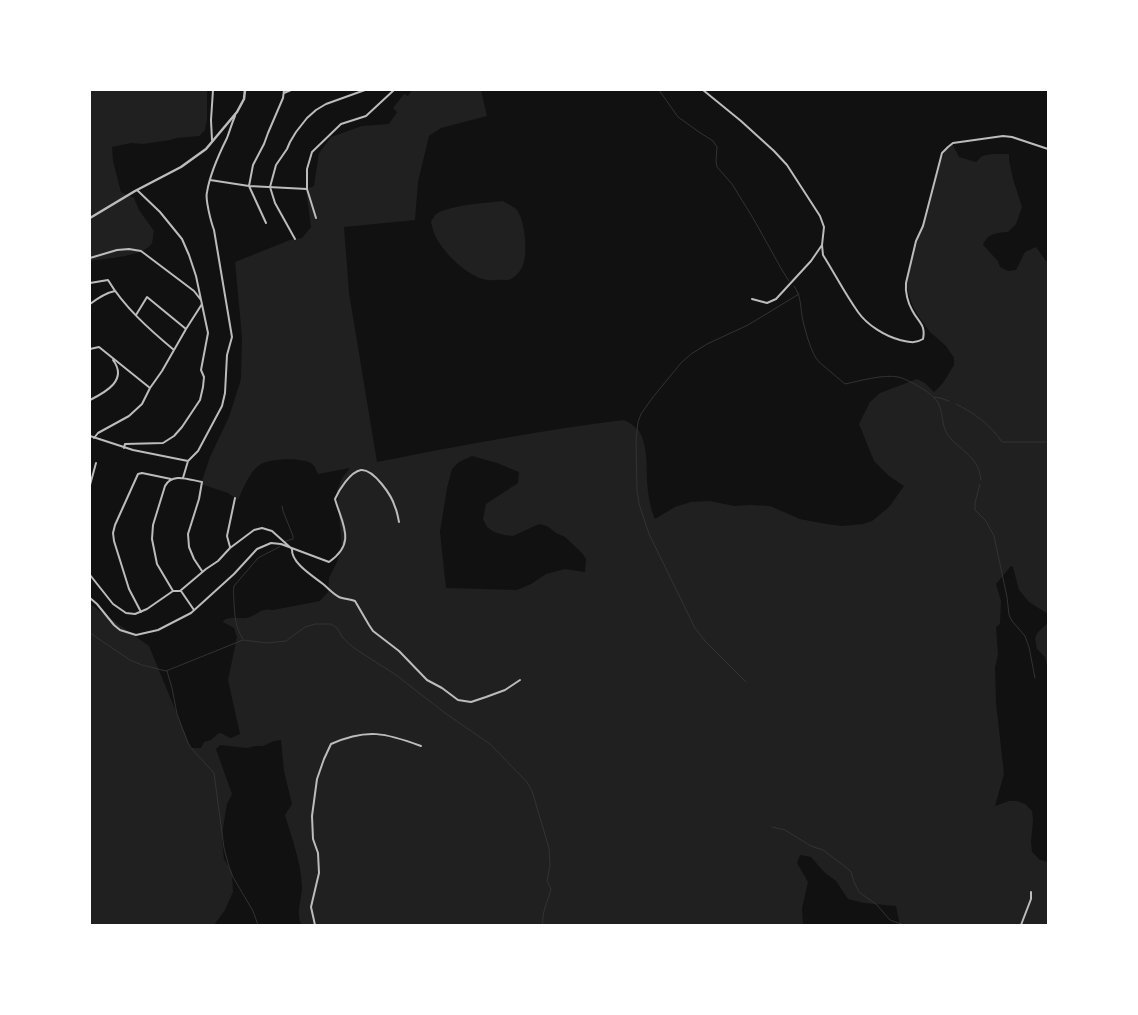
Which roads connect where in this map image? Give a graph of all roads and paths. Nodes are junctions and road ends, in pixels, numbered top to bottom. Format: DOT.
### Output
graph roads {
  1 [pos="213,90"];
  2 [pos="245,90"];
  3 [pos="291,90"];
  4 [pos="365,90"];
  5 [pos="394,90"];
  6 [pos="703,90"];
  7 [pos="284,92"];
  8 [pos="237,112"];
  9 [pos="212,142"];
  10 [pos="1048,149"];
  11 [pos="210,180"];
  12 [pos="249,186"];
  13 [pos="270,186"];
  14 [pos="307,189"];
  15 [pos="137,190"];
  16 [pos="90,218"];
  17 [pos="316,218"];
  18 [pos="266,223"];
  19 [pos="295,238"];
  20 [pos="822,245"];
  21 [pos="90,258"];
  22 [pos="90,284"];
  23 [pos="115,291"];
  24 [pos="752,299"];
  25 [pos="202,300"];
  26 [pos="90,304"];
  27 [pos="202,304"];
  28 [pos="136,314"];
  29 [pos="186,329"];
  30 [pos="90,349"];
  31 [pos="174,350"];
  32 [pos="111,358"];
  33 [pos="150,388"];
  34 [pos="90,400"];
  35 [pos="90,436"];
  36 [pos="94,438"];
  37 [pos="124,446"];
  38 [pos="188,462"];
  39 [pos="96,463"];
  40 [pos="183,478"];
  41 [pos="171,479"];
  42 [pos="90,485"];
  43 [pos="235,498"];
  44 [pos="399,522"];
  45 [pos="230,548"];
  46 [pos="292,549"];
  47 [pos="203,572"];
  48 [pos="90,575"];
  49 [pos="173,591"];
  50 [pos="180,591"];
  51 [pos="90,598"];
  52 [pos="194,610"];
  53 [pos="141,612"];
  54 [pos="520,680"];
  55 [pos="421,746"];
  56 [pos="1031,892"];
  57 [pos="315,925"];
  58 [pos="1021,925"];
  1 -- 9 [label="street"];
  2 -- 8 [label="street"];
  3 -- 7 [label="street"];
  4 -- 13 [label="street"];
  5 -- 14 [label="street"];
  6 -- 20 [label="street"];
  7 -- 12 [label="street"];
  8 -- 9 [label="street"];
  8 -- 11 [label="street"];
  9 -- 15 [label="street"];
  10 -- 20 [label="street"];
  11 -- 12 [label="street"];
  11 -- 38 [label="street"];
  12 -- 13 [label="street"];
  12 -- 18 [label="street"];
  13 -- 14 [label="street"];
  13 -- 19 [label="street"];
  14 -- 17 [label="street"];
  15 -- 16 [label="street"];
  15 -- 25 [label="street"];
  20 -- 24 [label="street"];
  21 -- 25 [label="street"];
  22 -- 23 [label="street"];
  23 -- 26 [label="street"];
  23 -- 28 [label="street"];
  25 -- 27 [label="street"];
  27 -- 29 [label="street"];
  27 -- 37 [label="street"];
  28 -- 29 [label="street"];
  28 -- 31 [label="street"];
  29 -- 31 [label="street"];
  30 -- 32 [label="street"];
  31 -- 33 [label="street"];
  32 -- 33 [label="street"];
  32 -- 34 [label="street"];
  33 -- 36 [label="street"];
  35 -- 36 [label="street"];
  36 -- 37 [label="street"];
  37 -- 38 [label="street"];
  38 -- 40 [label="street"];
  39 -- 42 [label="street"];
  40 -- 41 [label="street"];
  40 -- 47 [label="street"];
  41 -- 49 [label="street"];
  41 -- 53 [label="street"];
  43 -- 45 [label="street"];
  44 -- 46 [label="street"];
  45 -- 46 [label="street"];
  45 -- 47 [label="street"];
  46 -- 52 [label="street"];
  46 -- 54 [label="street"];
  47 -- 50 [label="street"];
  48 -- 53 [label="street"];
  49 -- 50 [label="street"];
  49 -- 53 [label="street"];
  50 -- 52 [label="street"];
  51 -- 52 [label="street"];
  55 -- 57 [label="street"];
  56 -- 58 [label="street"];
}
